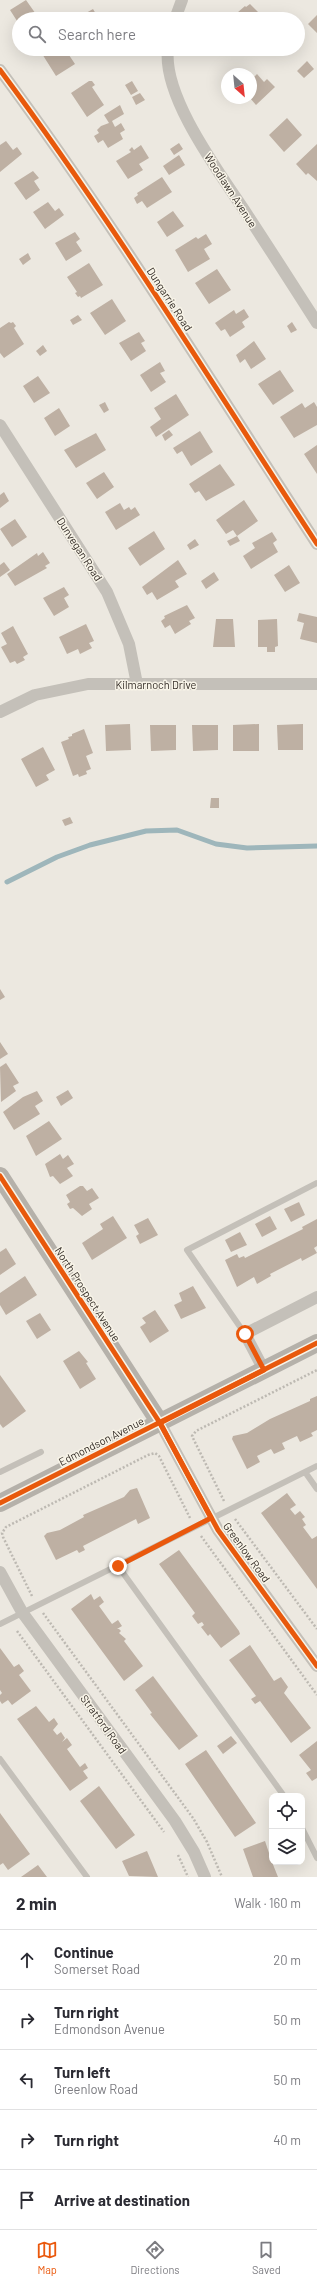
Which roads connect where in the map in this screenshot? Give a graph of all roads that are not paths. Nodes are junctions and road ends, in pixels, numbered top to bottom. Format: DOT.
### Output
graph roads {
  1 [pos="182,0"];
  2 [pos="178,12"];
  3 [pos="169,56"];
  4 [pos="0,70"];
  5 [pos="317,323"];
  6 [pos="0,425"];
  7 [pos="317,544"];
  8 [pos="137,684"];
  9 [pos="317,684"];
  10 [pos="0,712"];
  11 [pos="0,1176"];
  12 [pos="317,1183"];
  13 [pos="317,1297"];
  14 [pos="245,1334"];
  15 [pos="317,1343"];
  16 [pos="264,1370"];
  17 [pos="160,1423"];
  18 [pos="41,1452"];
  19 [pos="317,1466"];
  20 [pos="0,1472"];
  21 [pos="305,1472"];
  22 [pos="317,1489"];
  23 [pos="0,1503"];
  24 [pos="211,1518"];
  25 [pos="118,1566"];
  26 [pos="0,1572"];
  27 [pos="22,1612"];
  28 [pos="0,1624"];
  29 [pos="317,1666"];
  30 [pos="0,1759"];
  31 [pos="282,1793"];
  32 [pos="302,1829"];
  33 [pos="317,1858"];
  34 [pos="87,1877"];
  35 [pos="205,1877"];
  1 -- 2 [label="street"];
  3 -- 5 [label="street, Woodlawn Avenue"];
  4 -- 7 [label="street, Dungarrie Road"];
  6 -- 8 [label="street, Dunvegan Road"];
  8 -- 9 [label="street, Kilmarnoch Drive"];
  8 -- 10 [label="street, Kilmarnoch Drive"];
  11 -- 17 [label="main road, North Prospect Avenue"];
  12 -- 14 [label="lane"];
  13 -- 14 [label="street"];
  14 -- 16 [label="street"];
  15 -- 16 [label="main road, Edmondson Avenue"];
  16 -- 17 [label="main road, Edmondson Avenue"];
  17 -- 23 [label="main road, Edmondson Avenue"];
  17 -- 24 [label="street, Greenlow Road"];
  18 -- 20 [label="lane"];
  19 -- 21 [label="lane"];
  21 -- 22 [label="lane"];
  21 -- 24 [label="lane"];
  24 -- 25 [label="lane"];
  24 -- 29 [label="street, Greenlow Road"];
  25 -- 27 [label="lane"];
  25 -- 31 [label="lane"];
  26 -- 27 [label="street, Stratford Road"];
  27 -- 28 [label="lane"];
  27 -- 35 [label="street, Stratford Road"];
  30 -- 34 [label="lane"];
  32 -- 33 [label="lane"];
}
